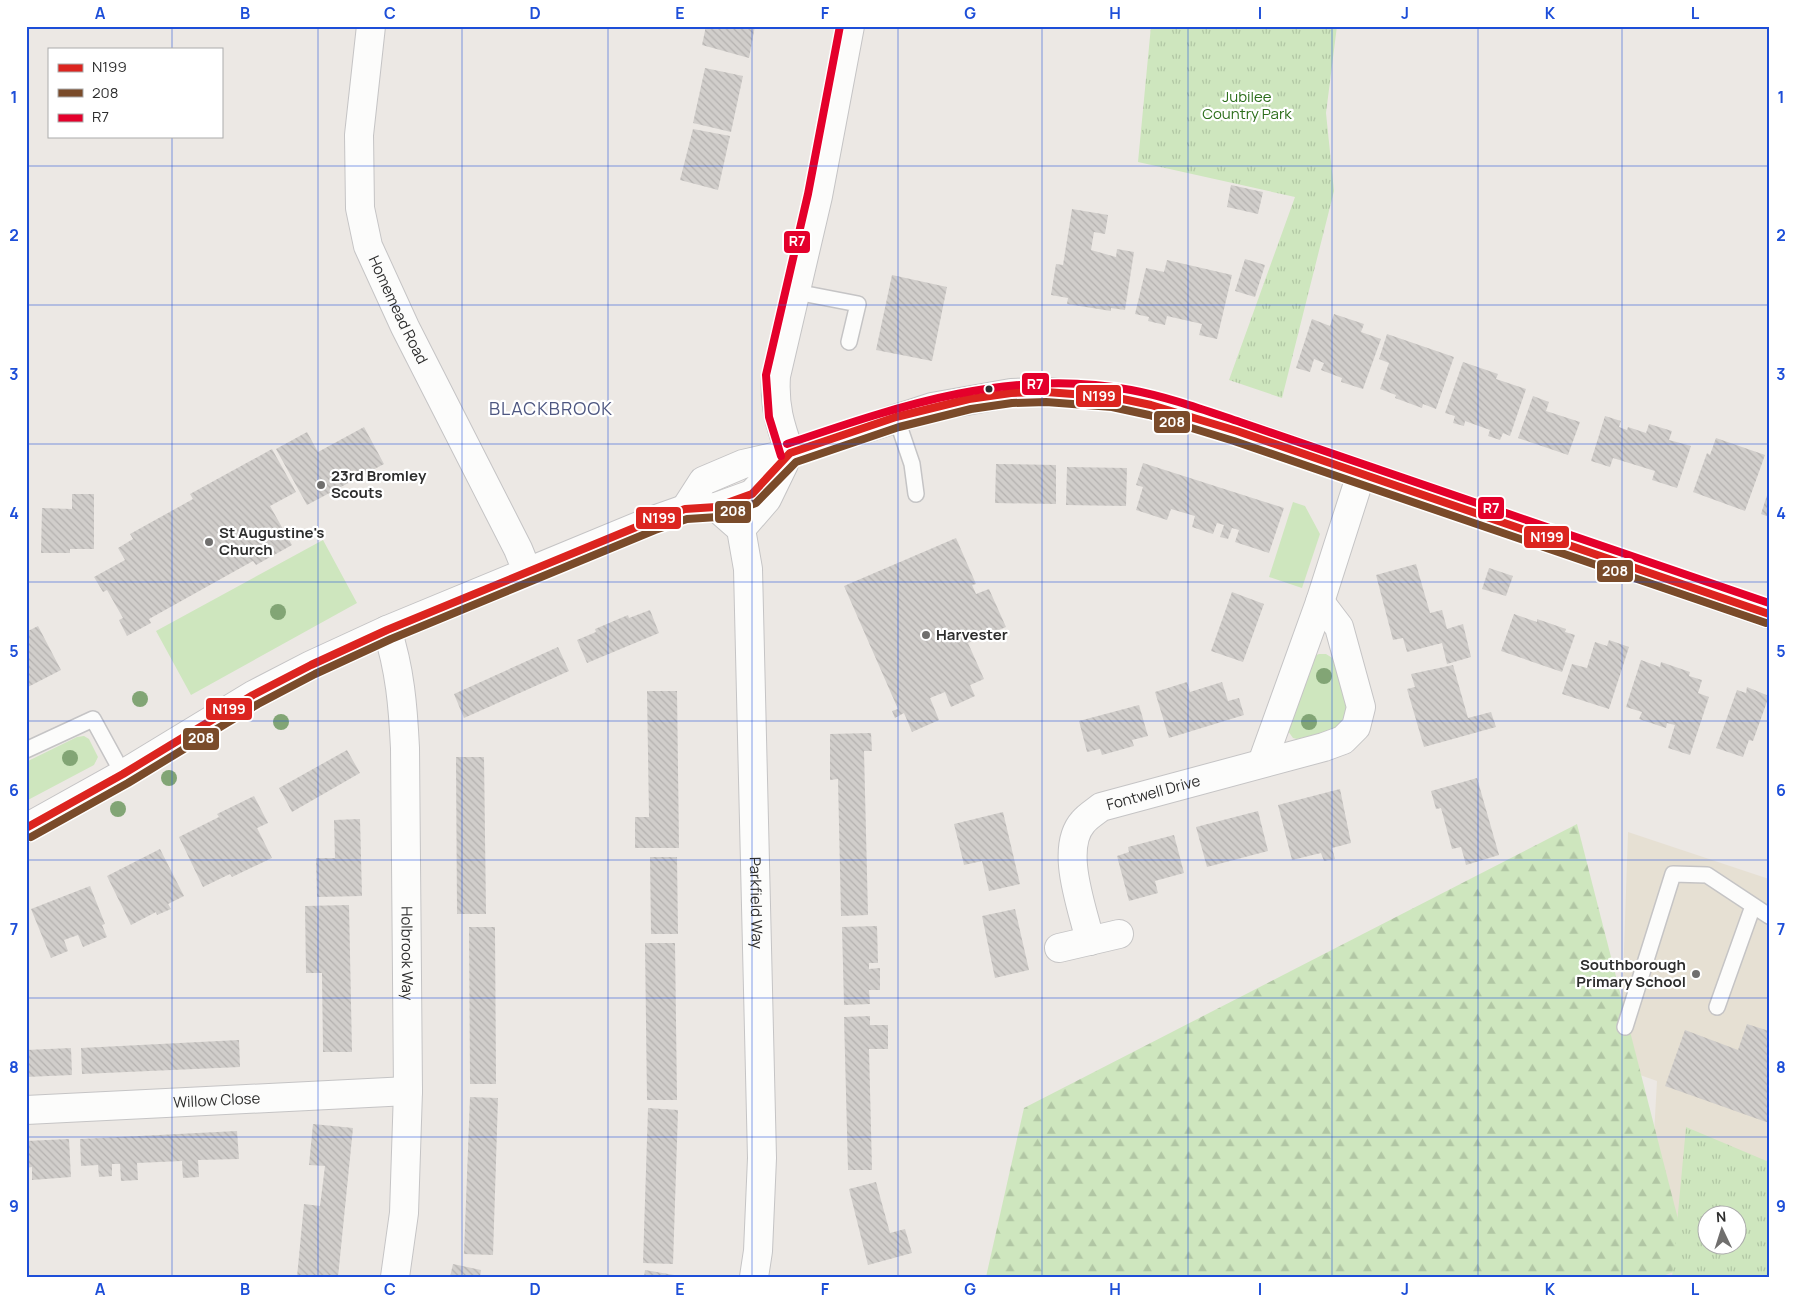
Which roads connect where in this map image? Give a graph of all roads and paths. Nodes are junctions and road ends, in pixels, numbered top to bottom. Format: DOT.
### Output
graph roads {
  1 [pos="371,26"];
  2 [pos="850,26"];
  3 [pos="796,292"];
  4 [pos="849,342"];
  5 [pos="896,417"];
  6 [pos="790,453"];
  7 [pos="1362,474"];
  8 [pos="916,494"];
  9 [pos="716,507"];
  10 [pos="685,509"];
  11 [pos="741,529"];
  12 [pos="527,571"];
  13 [pos="1320,602"];
  14 [pos="1769,614"];
  15 [pos="387,630"];
  16 [pos="26,750"];
  17 [pos="1262,762"];
  18 [pos="123,774"];
  19 [pos="26,828"];
  20 [pos="1752,906"];
  21 [pos="1769,916"];
  22 [pos="1119,934"];
  23 [pos="1090,941"];
  24 [pos="1059,948"];
  25 [pos="1717,1007"];
  26 [pos="1625,1027"];
  27 [pos="408,1091"];
  28 [pos="26,1110"];
  29 [pos="395,1277"];
  30 [pos="754,1277"];
  1 -- 12 [label="street, Homemead Road"];
  2 -- 3 [label="street"];
  3 -- 4 [label="lane"];
  3 -- 6 [label="street"];
  5 -- 6 [label="street"];
  5 -- 7 [label="street"];
  5 -- 8 [label="lane"];
  6 -- 9 [label="street"];
  6 -- 10 [label="street"];
  6 -- 11 [label="street"];
  7 -- 13 [label="street"];
  7 -- 14 [label="street"];
  9 -- 10 [label="street"];
  9 -- 11 [label="street"];
  10 -- 12 [label="street"];
  11 -- 30 [label="street, Parkfield Way"];
  12 -- 15 [label="street"];
  13 -- 17 [label="street"];
  13 -- 17 [label="street, Fontwell Drive"];
  15 -- 18 [label="street"];
  15 -- 27 [label="street, Holbrook Way"];
  16 -- 18 [label="lane"];
  17 -- 23 [label="street, Fontwell Drive"];
  18 -- 19 [label="street"];
  20 -- 21 [label="lane"];
  20 -- 25 [label="lane"];
  20 -- 26 [label="lane"];
  22 -- 23 [label="street"];
  23 -- 24 [label="street"];
  27 -- 28 [label="street, Willow Close"];
  27 -- 29 [label="street, Holbrook Way"];
}
